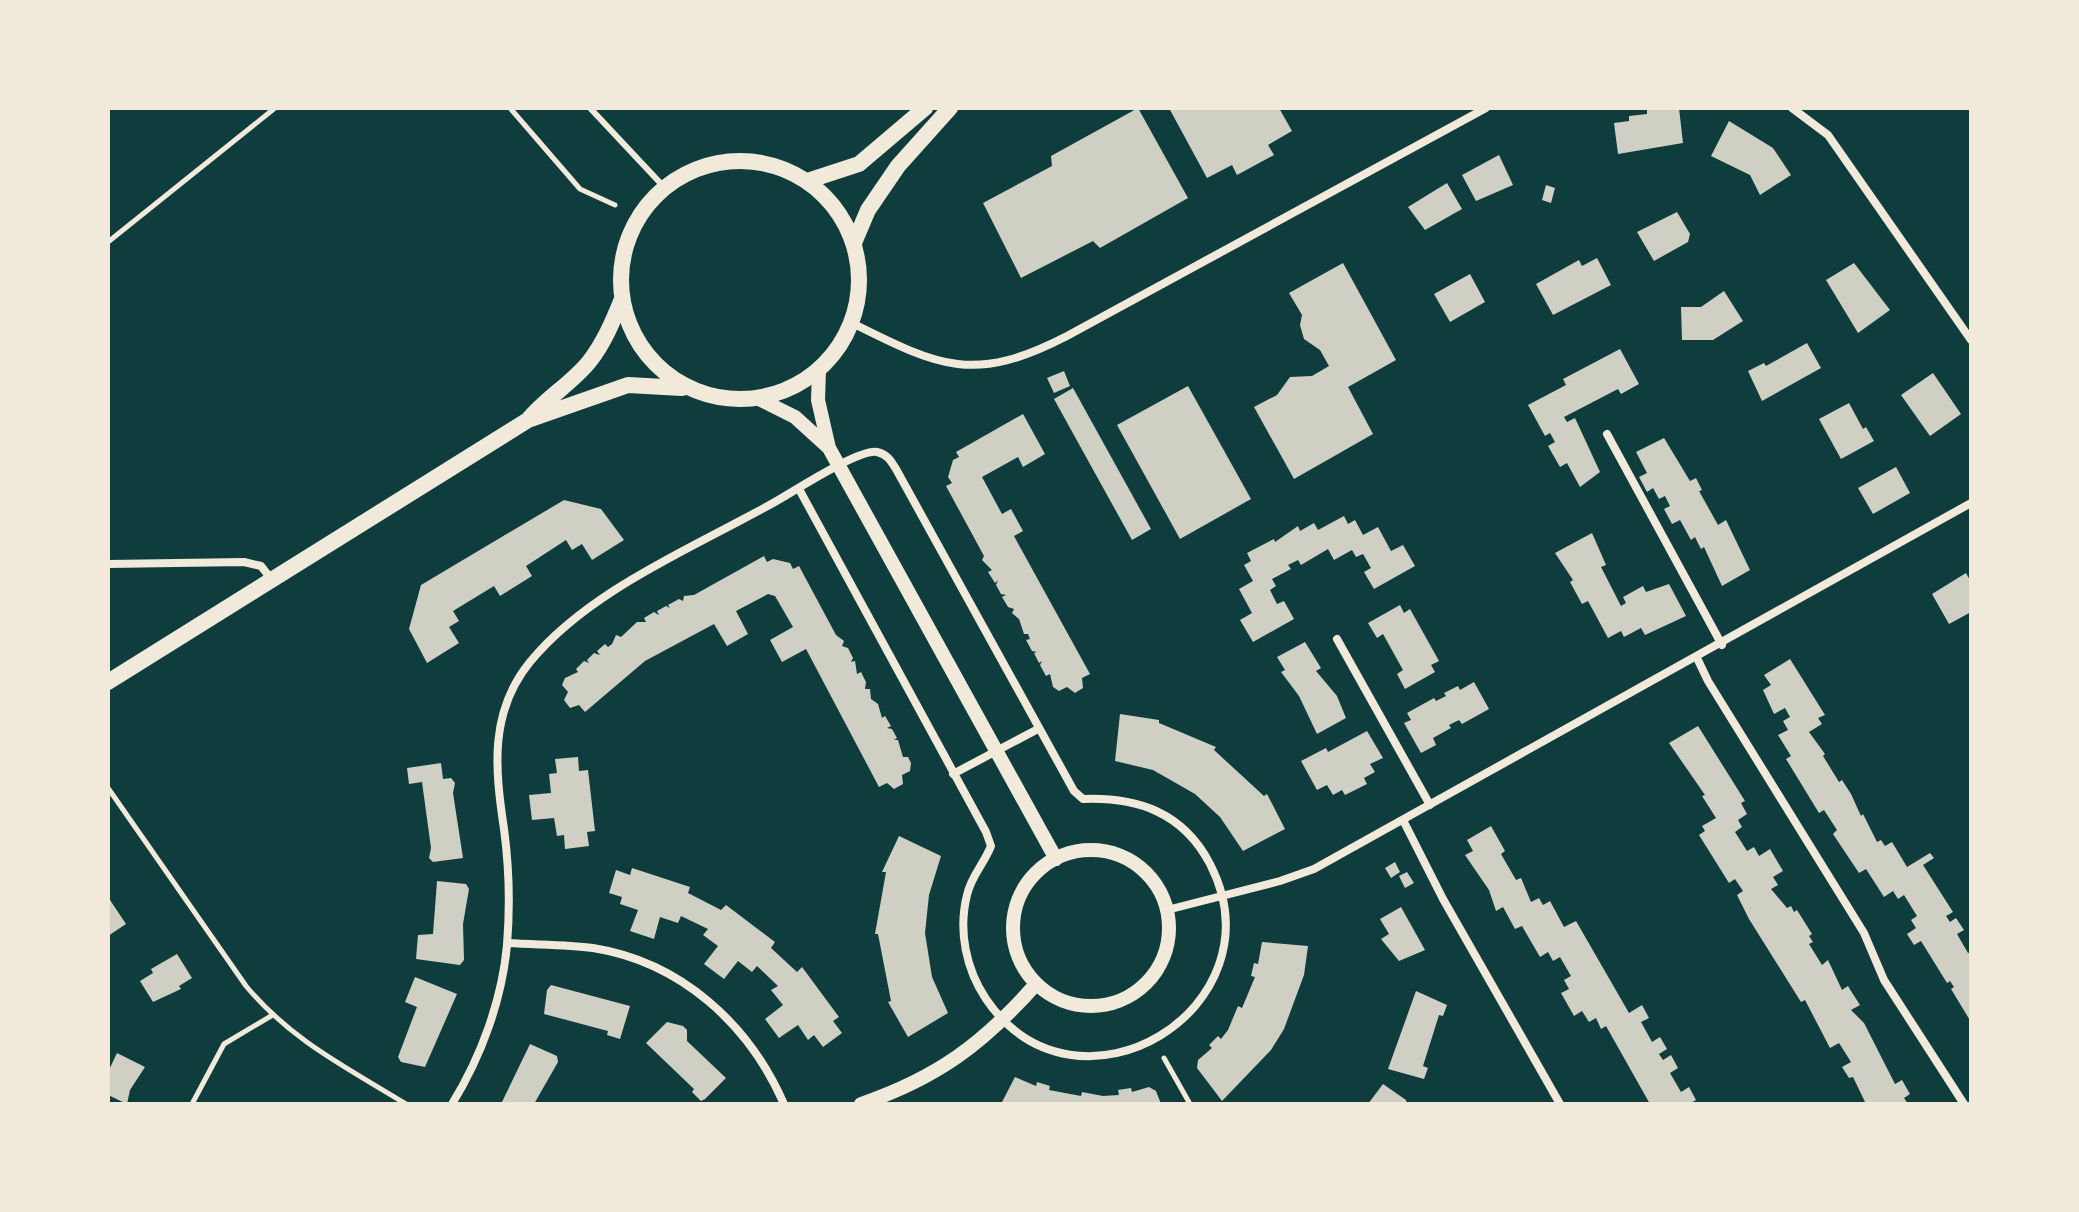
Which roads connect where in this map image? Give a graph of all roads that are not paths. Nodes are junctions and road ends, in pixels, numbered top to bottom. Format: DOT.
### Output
graph roads {
  1 [pos="590,108"];
  2 [pos="925,108"];
  3 [pos="950,108"];
  4 [pos="1486,108"];
  5 [pos="1792,108"];
  6 [pos="807,181"];
  7 [pos="665,188"];
  8 [pos="854,243"];
  9 [pos="623,298"];
  10 [pos="852,323"];
  11 [pos="1971,340"];
  12 [pos="819,370"];
  13 [pos="691,389"];
  14 [pos="757,398"];
  15 [pos="528,420"];
  16 [pos="1607,434"];
  17 [pos="829,448"];
  18 [pos="839,468"];
  19 [pos="799,489"];
  20 [pos="1971,503"];
  21 [pos="108,564"];
  22 [pos="272,580"];
  23 [pos="1337,639"];
  24 [pos="1722,645"];
  25 [pos="1697,658"];
  26 [pos="108,682"];
  27 [pos="1038,729"];
  28 [pos="996,751"];
  29 [pos="953,774"];
  30 [pos="1430,805"];
  31 [pos="1403,820"];
  32 [pos="1056,859"];
  33 [pos="1221,897"];
  34 [pos="1167,910"];
  35 [pos="507,943"];
  36 [pos="1036,984"];
  37 [pos="1004,1020"];
  38 [pos="452,1104"];
  39 [pos="784,1104"];
  40 [pos="861,1104"];
  41 [pos="1560,1104"];
  42 [pos="1964,1104"];
  1 -- 7 [label="lane"];
  2 -- 6 [label="main road"];
  3 -- 8 [label="main road"];
  4 -- 10 [label="street"];
  5 -- 11 [label="street"];
  6 -- 7 [label="main road"];
  6 -- 8 [label="main road"];
  7 -- 9 [label="main road"];
  8 -- 10 [label="main road"];
  9 -- 13 [label="main road"];
  9 -- 15 [label="main road"];
  10 -- 12 [label="main road"];
  12 -- 14 [label="main road"];
  12 -- 17 [label="street"];
  13 -- 14 [label="main road"];
  13 -- 15 [label="main road"];
  14 -- 17 [label="street"];
  15 -- 22 [label="main road"];
  16 -- 24 [label="street"];
  17 -- 18 [label="street"];
  18 -- 19 [label="street"];
  18 -- 27 [label="street"];
  18 -- 28 [label="street"];
  19 -- 29 [label="street"];
  19 -- 35 [label="street"];
  20 -- 24 [label="street"];
  21 -- 22 [label="street"];
  22 -- 26 [label="main road"];
  23 -- 30 [label="street"];
  24 -- 25 [label="street"];
  25 -- 30 [label="street"];
  25 -- 42 [label="street"];
  27 -- 28 [label="street"];
  27 -- 33 [label="street"];
  28 -- 29 [label="street"];
  28 -- 32 [label="street"];
  29 -- 37 [label="street"];
  30 -- 31 [label="street"];
  31 -- 33 [label="street"];
  31 -- 41 [label="street"];
  32 -- 34 [label="street"];
  32 -- 36 [label="street"];
  33 -- 34 [label="street"];
  33 -- 37 [label="street"];
  34 -- 36 [label="street"];
  35 -- 38 [label="street"];
  35 -- 39 [label="street"];
  36 -- 37 [label="street"];
  37 -- 40 [label="street"];
}
